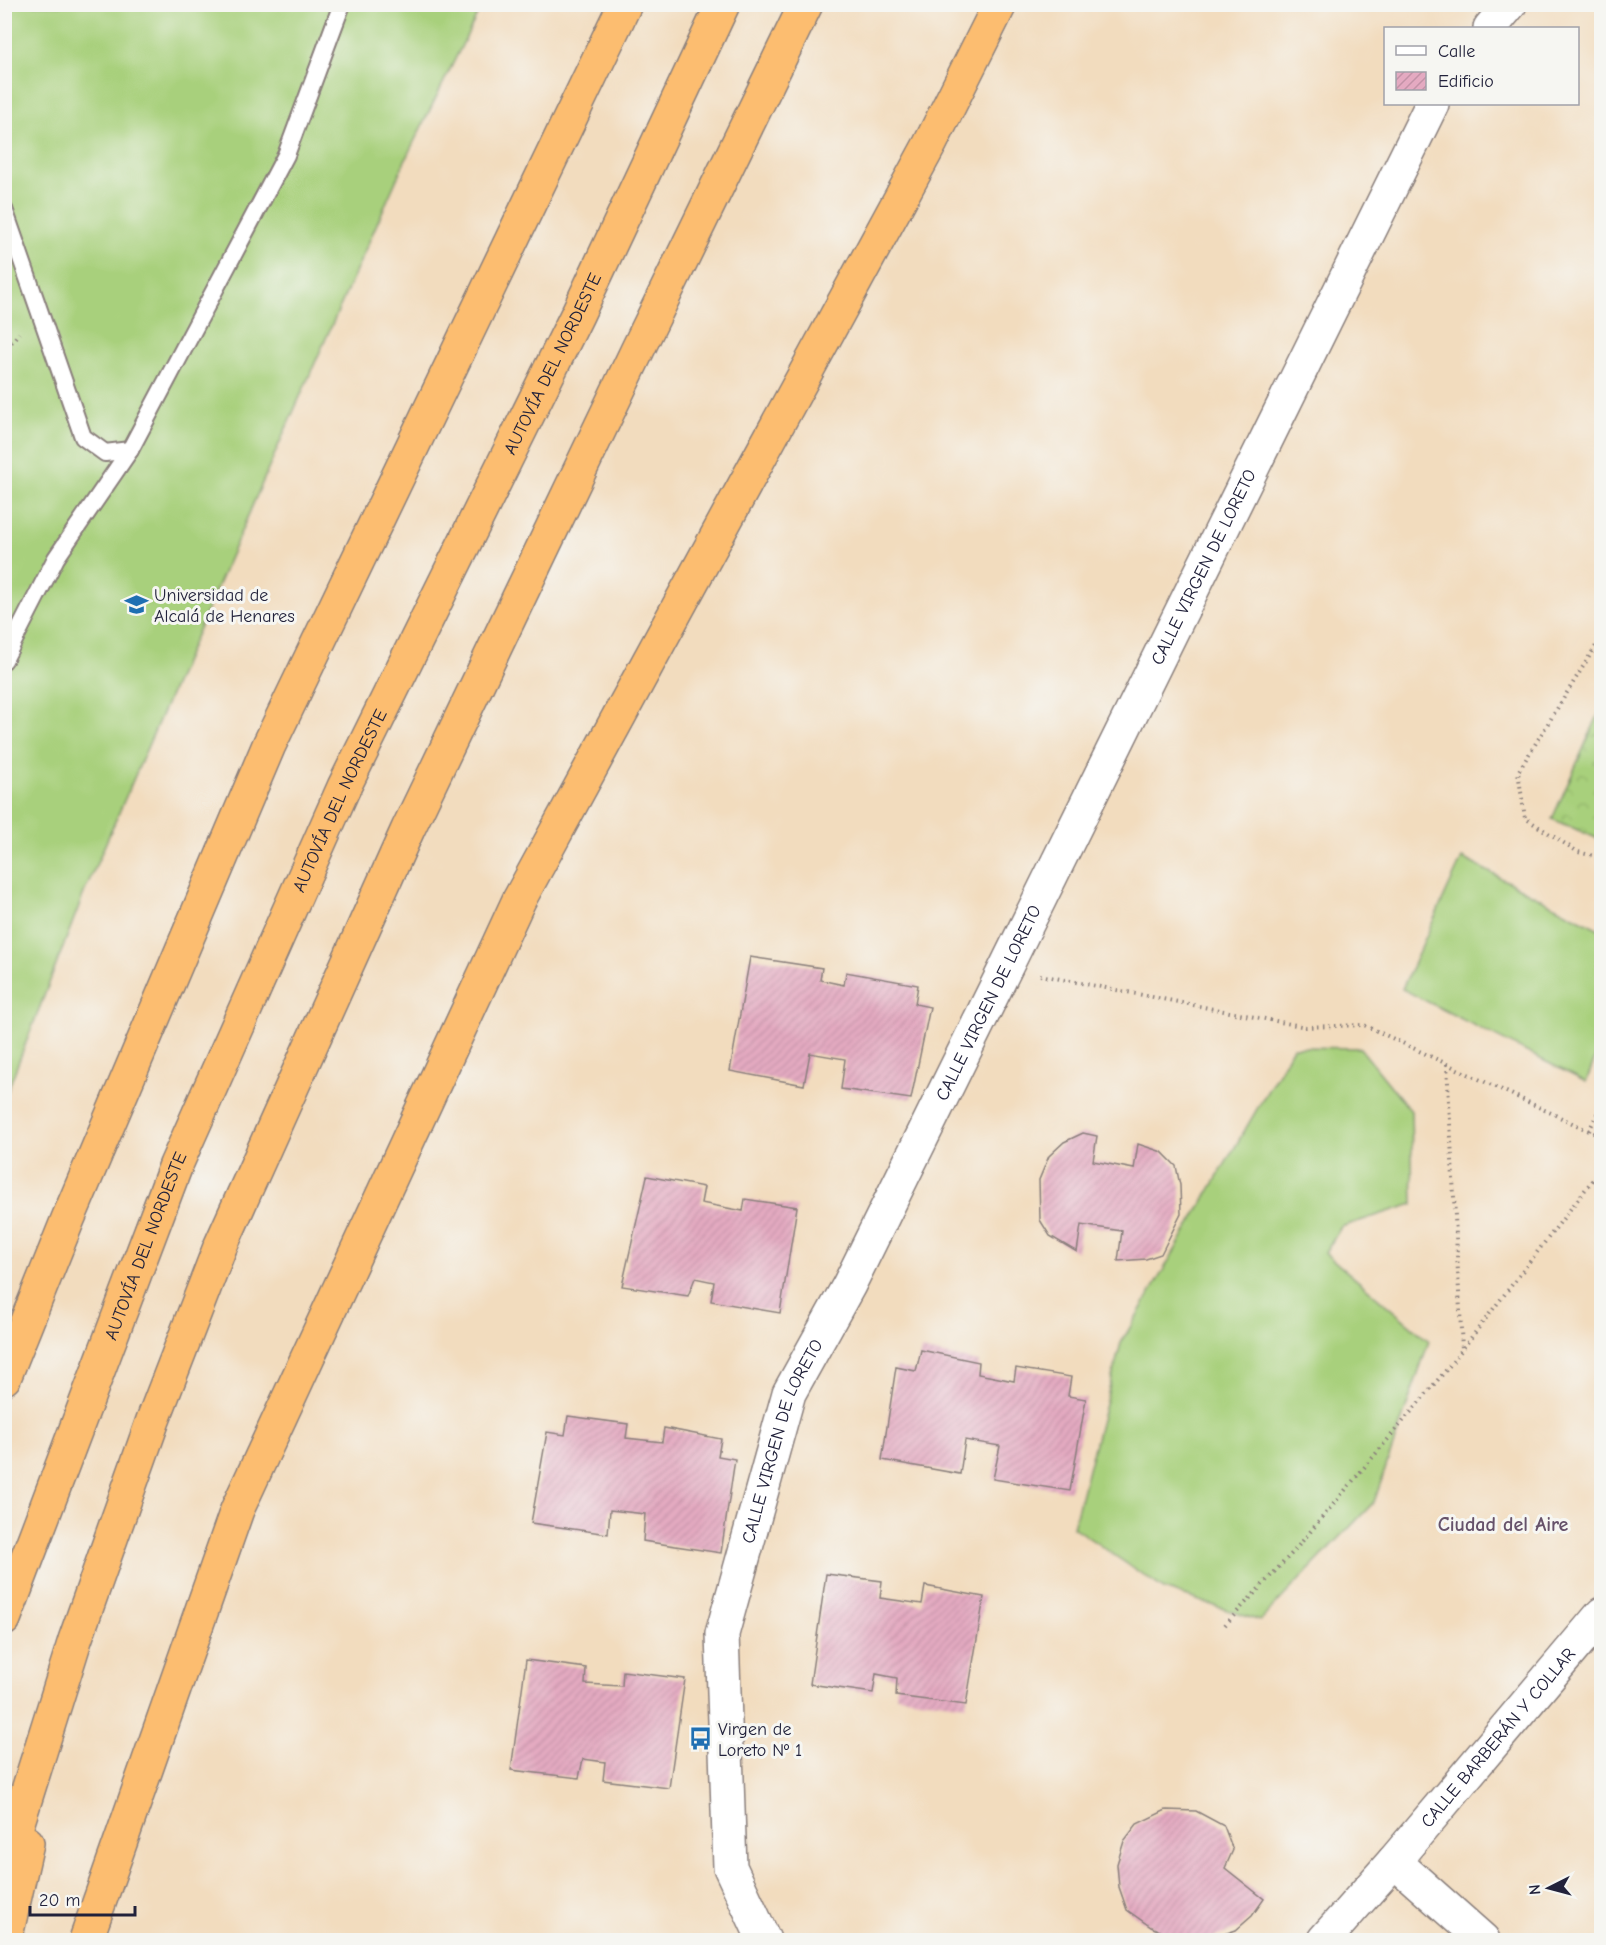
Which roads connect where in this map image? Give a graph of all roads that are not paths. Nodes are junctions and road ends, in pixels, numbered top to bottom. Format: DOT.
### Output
graph roads {
  1 [pos="342,4"];
  2 [pos="625,4"];
  3 [pos="723,4"];
  4 [pos="806,4"];
  5 [pos="1000,4"];
  6 [pos="1510,4"];
  7 [pos="1491,27"];
  8 [pos="1431,105"];
  9 [pos="4,209"];
  10 [pos="130,450"];
  11 [pos="4,660"];
  12 [pos="4,1378"];
  13 [pos="1602,1614"];
  14 [pos="4,1619"];
  15 [pos="75,1640"];
  16 [pos="1394,1861"];
  17 [pos="4,1867"];
  18 [pos="5,1941"];
  19 [pos="86,1941"];
  20 [pos="764,1941"];
  21 [pos="1324,1941"];
  22 [pos="1483,1941"];
  1 -- 10 [label="lane"];
  2 -- 12 [label="highway"];
  3 -- 14 [label="highway, AUTOVÍA DEL NORDESTE"];
  4 -- 15 [label="highway"];
  5 -- 19 [label="highway"];
  6 -- 7 [label="street"];
  8 -- 20 [label="street, CALLE VIRGEN DE LORETO"];
  9 -- 10 [label="lane"];
  10 -- 11 [label="lane"];
  13 -- 16 [label="street, CALLE BARBERÁN Y COLLAR"];
  15 -- 17 [label="highway"];
  15 -- 18 [label="highway"];
  16 -- 21 [label="street, CALLE BARBERÁN Y COLLAR"];
  16 -- 22 [label="street"];
}
